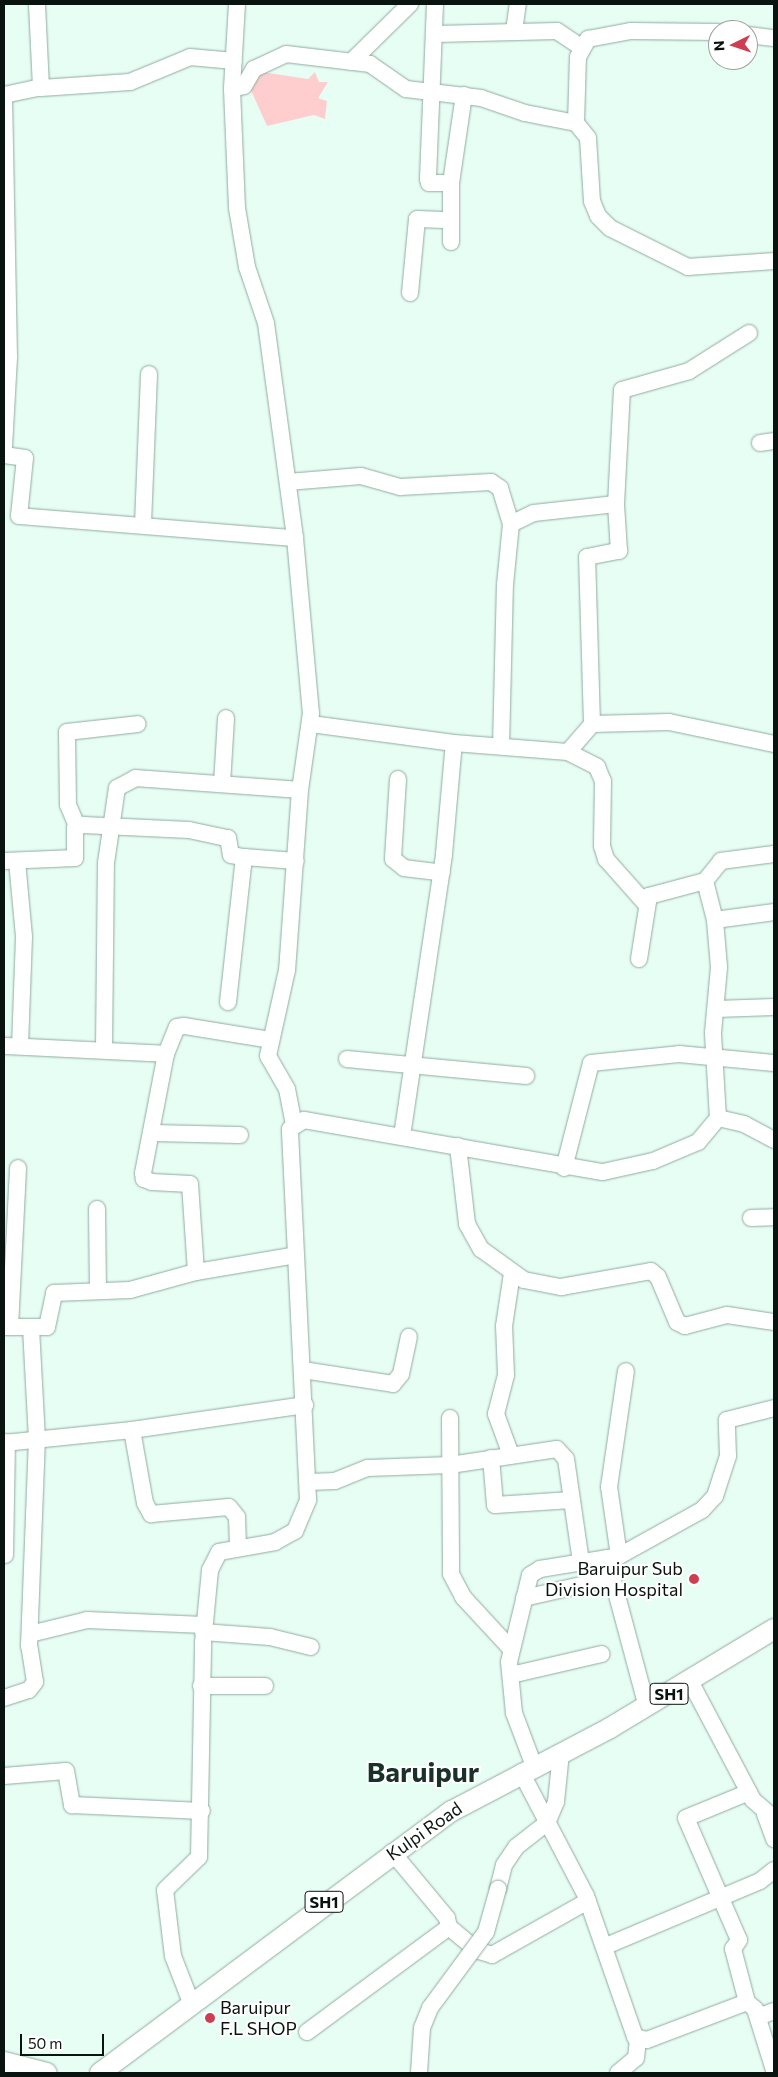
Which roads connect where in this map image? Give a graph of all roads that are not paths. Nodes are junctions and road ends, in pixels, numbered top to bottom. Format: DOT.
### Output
graph roads {
  1 [pos="36,4"];
  2 [pos="237,4"];
  3 [pos="410,4"];
  4 [pos="435,4"];
  5 [pos="518,4"];
  6 [pos="514,32"];
  7 [pos="708,32"];
  8 [pos="436,34"];
  9 [pos="758,36"];
  10 [pos="774,38"];
  11 [pos="581,46"];
  12 [pos="234,61"];
  13 [pos="351,62"];
  14 [pos="41,88"];
  15 [pos="232,89"];
  16 [pos="429,91"];
  17 [pos="5,93"];
  18 [pos="464,95"];
  19 [pos="576,123"];
  20 [pos="451,183"];
  21 [pos="451,220"];
  22 [pos="452,242"];
  23 [pos="6,251"];
  24 [pos="774,261"];
  25 [pos="410,293"];
  26 [pos="749,334"];
  27 [pos="149,374"];
  28 [pos="4,447"];
  29 [pos="4,455"];
  30 [pos="288,482"];
  31 [pos="616,504"];
  32 [pos="143,524"];
  33 [pos="511,524"];
  34 [pos="295,538"];
  35 [pos="226,718"];
  36 [pos="138,724"];
  37 [pos="310,724"];
  38 [pos="592,724"];
  39 [pos="454,743"];
  40 [pos="774,744"];
  41 [pos="501,746"];
  42 [pos="568,752"];
  43 [pos="398,779"];
  44 [pos="222,784"];
  45 [pos="300,790"];
  46 [pos="110,825"];
  47 [pos="77,826"];
  48 [pos="774,854"];
  49 [pos="244,857"];
  50 [pos="11,861"];
  51 [pos="296,862"];
  52 [pos="442,873"];
  53 [pos="705,881"];
  54 [pos="646,904"];
  55 [pos="774,912"];
  56 [pos="716,920"];
  57 [pos="639,959"];
  58 [pos="228,1002"];
  59 [pos="774,1007"];
  60 [pos="716,1009"];
  61 [pos="270,1040"];
  62 [pos="12,1046"];
  63 [pos="104,1048"];
  64 [pos="166,1054"];
  65 [pos="347,1059"];
  66 [pos="713,1060"];
  67 [pos="774,1063"];
  68 [pos="412,1066"];
  69 [pos="526,1076"];
  70 [pos="718,1118"];
  71 [pos="294,1124"];
  72 [pos="151,1133"];
  73 [pos="240,1135"];
  74 [pos="402,1136"];
  75 [pos="774,1140"];
  76 [pos="458,1146"];
  77 [pos="18,1168"];
  78 [pos="564,1168"];
  79 [pos="97,1208"];
  80 [pos="774,1217"];
  81 [pos="751,1218"];
  82 [pos="296,1255"];
  83 [pos="196,1272"];
  84 [pos="512,1272"];
  85 [pos="98,1291"];
  86 [pos="774,1322"];
  87 [pos="7,1327"];
  88 [pos="32,1328"];
  89 [pos="409,1337"];
  90 [pos="303,1370"];
  91 [pos="626,1371"];
  92 [pos="305,1405"];
  93 [pos="774,1408"];
  94 [pos="450,1418"];
  95 [pos="132,1430"];
  96 [pos="37,1440"];
  97 [pos="5,1443"];
  98 [pos="511,1454"];
  99 [pos="491,1458"];
  100 [pos="450,1465"];
  101 [pos="309,1482"];
  102 [pos="572,1500"];
  103 [pos="238,1546"];
  104 [pos="5,1555"];
  105 [pos="613,1557"];
  106 [pos="581,1562"];
  107 [pos="612,1578"];
  108 [pos="524,1598"];
  109 [pos="204,1628"];
  110 [pos="774,1629"];
  111 [pos="30,1634"];
  112 [pos="311,1647"];
  113 [pos="511,1649"];
  114 [pos="602,1654"];
  115 [pos="510,1675"];
  116 [pos="690,1681"];
  117 [pos="201,1686"];
  118 [pos="265,1686"];
  119 [pos="4,1698"];
  120 [pos="647,1707"];
  121 [pos="561,1753"];
  122 [pos="527,1769"];
  123 [pos="4,1776"];
  124 [pos="749,1792"];
  125 [pos="202,1812"];
  126 [pos="770,1816"];
  127 [pos="547,1823"];
  128 [pos="774,1839"];
  129 [pos="392,1852"];
  130 [pos="774,1870"];
  131 [pos="721,1895"];
  132 [pos="588,1901"];
  133 [pos="449,1927"];
  134 [pos="606,1946"];
  135 [pos="747,2002"];
  136 [pos="192,2005"];
  137 [pos="774,2011"];
  138 [pos="758,2017"];
  139 [pos="307,2032"];
  140 [pos="638,2039"];
  141 [pos="4,2062"];
  142 [pos="774,2070"];
  143 [pos="47,2073"];
  144 [pos="100,2073"];
  145 [pos="419,2073"];
  146 [pos="618,2073"];
  1 -- 14 [label="street"];
  2 -- 12 [label="street"];
  3 -- 13 [label="street"];
  4 -- 8 [label="street"];
  5 -- 6 [label="street"];
  6 -- 8 [label="street"];
  6 -- 11 [label="street"];
  7 -- 11 [label="street"];
  8 -- 16 [label="street"];
  9 -- 10 [label="street"];
  11 -- 19 [label="street"];
  12 -- 14 [label="street"];
  12 -- 15 [label="street"];
  13 -- 15 [label="street"];
  13 -- 16 [label="street"];
  14 -- 17 [label="street"];
  15 -- 30 [label="street"];
  16 -- 18 [label="street"];
  16 -- 20 [label="street"];
  17 -- 23 [label="street"];
  18 -- 19 [label="street"];
  18 -- 20 [label="street"];
  19 -- 24 [label="street"];
  20 -- 21 [label="street"];
  21 -- 22 [label="street"];
  21 -- 25 [label="street"];
  23 -- 28 [label="street"];
  26 -- 31 [label="street"];
  27 -- 32 [label="street"];
  29 -- 32 [label="street"];
  30 -- 33 [label="street"];
  30 -- 34 [label="street"];
  31 -- 33 [label="street"];
  31 -- 38 [label="street"];
  32 -- 34 [label="street"];
  33 -- 41 [label="street"];
  34 -- 37 [label="street"];
  35 -- 44 [label="street"];
  36 -- 47 [label="street"];
  37 -- 39 [label="street"];
  37 -- 45 [label="street"];
  38 -- 40 [label="street"];
  38 -- 42 [label="street"];
  39 -- 41 [label="street"];
  39 -- 52 [label="street"];
  41 -- 42 [label="street"];
  42 -- 54 [label="street"];
  43 -- 52 [label="street"];
  44 -- 45 [label="street"];
  44 -- 46 [label="street"];
  45 -- 51 [label="street"];
  46 -- 47 [label="street"];
  46 -- 49 [label="street"];
  46 -- 63 [label="street"];
  47 -- 50 [label="street"];
  48 -- 53 [label="street"];
  49 -- 51 [label="street"];
  49 -- 58 [label="street"];
  50 -- 62 [label="street"];
  51 -- 61 [label="street"];
  52 -- 68 [label="street"];
  53 -- 54 [label="street"];
  53 -- 56 [label="street"];
  54 -- 57 [label="street"];
  55 -- 56 [label="street"];
  56 -- 60 [label="street"];
  59 -- 60 [label="street"];
  60 -- 66 [label="street"];
  61 -- 64 [label="street"];
  61 -- 71 [label="street"];
  62 -- 63 [label="street"];
  63 -- 64 [label="street"];
  64 -- 72 [label="street"];
  65 -- 68 [label="street"];
  66 -- 67 [label="street"];
  66 -- 70 [label="street"];
  66 -- 78 [label="street"];
  68 -- 69 [label="street"];
  68 -- 74 [label="street"];
  70 -- 75 [label="street"];
  70 -- 78 [label="street"];
  71 -- 74 [label="street"];
  71 -- 82 [label="street"];
  72 -- 73 [label="street"];
  72 -- 83 [label="street"];
  74 -- 76 [label="street"];
  76 -- 78 [label="street"];
  76 -- 84 [label="street"];
  77 -- 87 [label="street"];
  79 -- 85 [label="street"];
  80 -- 81 [label="street"];
  82 -- 83 [label="street"];
  82 -- 90 [label="street"];
  83 -- 85 [label="street"];
  84 -- 86 [label="street"];
  84 -- 98 [label="street"];
  85 -- 88 [label="street"];
  87 -- 88 [label="street"];
  88 -- 96 [label="street"];
  89 -- 90 [label="street"];
  90 -- 92 [label="street"];
  91 -- 105 [label="street"];
  92 -- 95 [label="street"];
  92 -- 101 [label="street"];
  93 -- 105 [label="street"];
  94 -- 100 [label="street"];
  95 -- 96 [label="street"];
  95 -- 103 [label="street"];
  96 -- 97 [label="street"];
  96 -- 111 [label="street"];
  97 -- 104 [label="street"];
  98 -- 99 [label="street"];
  98 -- 102 [label="street"];
  99 -- 100 [label="street"];
  99 -- 102 [label="street"];
  100 -- 101 [label="street"];
  100 -- 113 [label="street"];
  101 -- 103 [label="street"];
  102 -- 106 [label="street"];
  103 -- 109 [label="street"];
  105 -- 106 [label="street"];
  105 -- 107 [label="street"];
  106 -- 108 [label="street"];
  107 -- 108 [label="street"];
  107 -- 120 [label="street"];
  108 -- 113 [label="street"];
  109 -- 111 [label="street"];
  109 -- 112 [label="street"];
  109 -- 117 [label="street"];
  110 -- 116 [label="main road, Kulpi Road / SH1"];
  111 -- 119 [label="street"];
  113 -- 115 [label="street"];
  114 -- 115 [label="street"];
  115 -- 122 [label="street"];
  116 -- 120 [label="main road, Kulpi Road / SH1"];
  116 -- 124 [label="street"];
  117 -- 118 [label="street"];
  117 -- 125 [label="street"];
  120 -- 121 [label="main road, Kulpi Road / SH1"];
  121 -- 122 [label="main road, Kulpi Road / SH1"];
  121 -- 127 [label="street"];
  122 -- 127 [label="street"];
  122 -- 129 [label="main road, Kulpi Road / SH1"];
  123 -- 125 [label="street"];
  124 -- 126 [label="street"];
  124 -- 131 [label="street"];
  125 -- 136 [label="street"];
  126 -- 128 [label="street"];
  127 -- 132 [label="street"];
  127 -- 145 [label="street, bridge"];
  129 -- 133 [label="street"];
  129 -- 136 [label="main road, Kulpi Road / SH1"];
  130 -- 131 [label="street"];
  131 -- 134 [label="street"];
  131 -- 135 [label="street"];
  132 -- 133 [label="street"];
  132 -- 134 [label="street"];
  133 -- 139 [label="street"];
  134 -- 140 [label="street"];
  135 -- 138 [label="street"];
  135 -- 140 [label="street"];
  136 -- 144 [label="main road, Kulpi Road / SH1"];
  137 -- 138 [label="street"];
  138 -- 142 [label="street"];
  140 -- 146 [label="street"];
  141 -- 143 [label="main road"];
}
